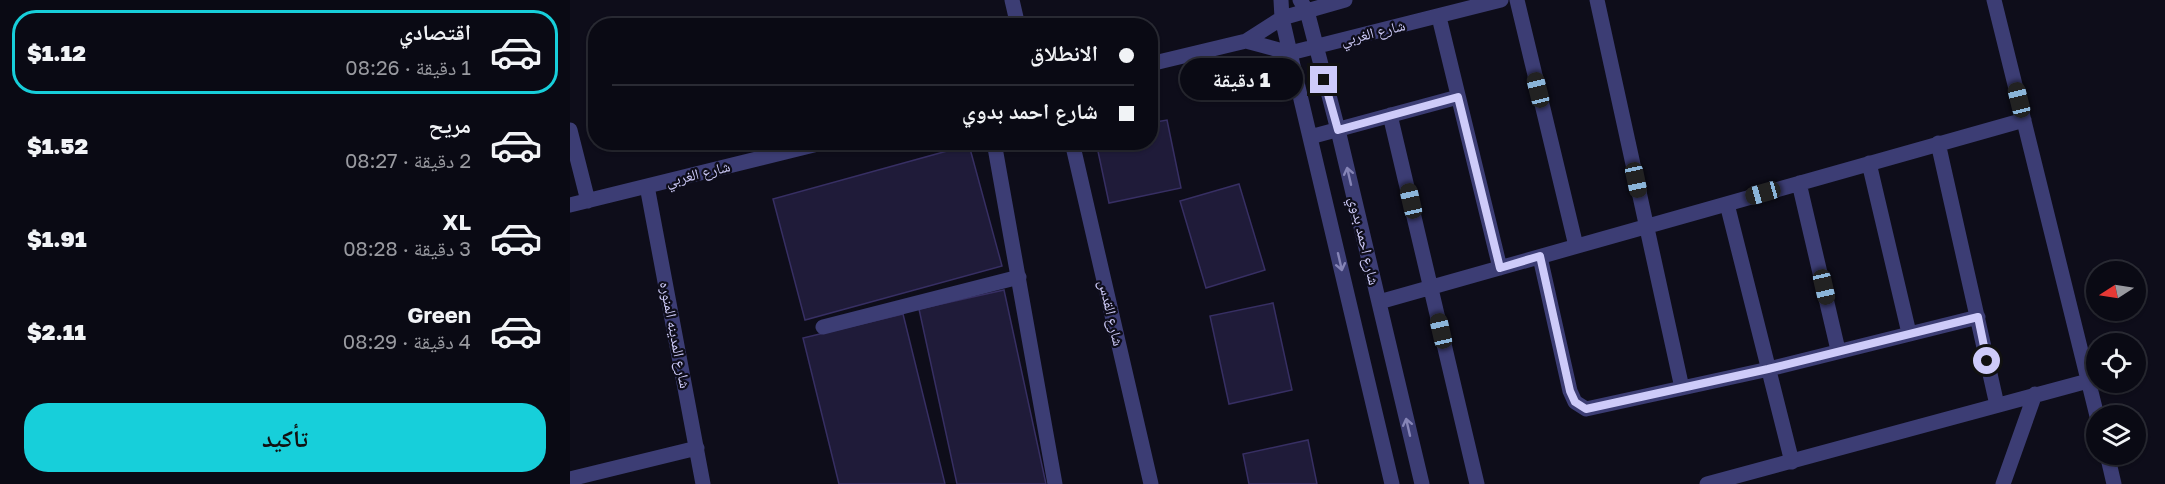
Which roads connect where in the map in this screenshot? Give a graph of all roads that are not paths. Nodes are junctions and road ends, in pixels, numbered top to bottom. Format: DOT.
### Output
graph roads {
  1 [pos="1012,0"];
  2 [pos="1281,0"];
  3 [pos="1345,0"];
  4 [pos="1501,0"];
  5 [pos="1517,0"];
  6 [pos="1597,0"];
  7 [pos="1994,0"];
  8 [pos="1303,5"];
  9 [pos="1439,17"];
  10 [pos="1016,18"];
  11 [pos="1282,18"];
  12 [pos="1246,41"];
  13 [pos="1317,47"];
  14 [pos="1290,53"];
  15 [pos="1158,62"];
  16 [pos="1458,97"];
  17 [pos="1390,115"];
  18 [pos="2024,120"];
  19 [pos="570,130"];
  20 [pos="1338,130"];
  21 [pos="1310,137"];
  22 [pos="1938,143"];
  23 [pos="793,150"];
  24 [pos="995,150"];
  25 [pos="1074,150"];
  26 [pos="1869,163"];
  27 [pos="1799,183"];
  28 [pos="647,186"];
  29 [pos="588,201"];
  30 [pos="1727,204"];
  31 [pos="570,205"];
  32 [pos="1645,225"];
  33 [pos="1576,246"];
  34 [pos="1540,256"];
  35 [pos="1500,268"];
  36 [pos="1019,277"];
  37 [pos="1431,288"];
  38 [pos="1379,302"];
  39 [pos="1978,317"];
  40 [pos="823,327"];
  41 [pos="1909,333"];
  42 [pos="1839,350"];
  43 [pos="1768,369"];
  44 [pos="2086,373"];
  45 [pos="2086,381"];
  46 [pos="1682,388"];
  47 [pos="2035,394"];
  48 [pos="1997,405"];
  49 [pos="697,448"];
  50 [pos="1792,462"];
  51 [pos="2110,465"];
  52 [pos="570,479"];
  53 [pos="703,484"];
  54 [pos="1055,484"];
  55 [pos="1151,484"];
  56 [pos="1392,484"];
  57 [pos="1422,484"];
  58 [pos="1477,484"];
  59 [pos="1707,484"];
  60 [pos="2003,484"];
  61 [pos="2114,484"];
  1 -- 10 [label="street"];
  2 -- 11 [label="street, شارع احمد بدوي"];
  3 -- 8 [label="street, شارع الغربي"];
  4 -- 9 [label="street, شارع الغربي"];
  5 -- 33 [label="street"];
  6 -- 32 [label="street"];
  7 -- 18 [label="street"];
  8 -- 11 [label="street, شارع الغربي"];
  8 -- 13 [label="street, شارع احمد بدوي"];
  9 -- 13 [label="street, شارع الغربي"];
  9 -- 16 [label="street"];
  11 -- 12 [label="street, شارع الغربي"];
  11 -- 14 [label="street, شارع احمد بدوي"];
  12 -- 14 [label="street, شارع الغربي"];
  12 -- 15 [label="street, شارع الغربي"];
  13 -- 14 [label="street, شارع الغربي"];
  13 -- 20 [label="street, شارع احمد بدوي"];
  14 -- 21 [label="street, شارع احمد بدوي"];
  16 -- 17 [label="street"];
  16 -- 35 [label="street"];
  17 -- 20 [label="street"];
  17 -- 37 [label="street"];
  18 -- 22 [label="street"];
  18 -- 44 [label="street"];
  19 -- 29 [label="street"];
  20 -- 21 [label="street"];
  38 -- 20 [label="street, شارع احمد بدوي, one-way"];
  21 -- 56 [label="street, شارع احمد بدوي, one-way"];
  22 -- 26 [label="street"];
  22 -- 39 [label="street"];
  23 -- 28 [label="street, شارع الغربي"];
  24 -- 36 [label="street"];
  25 -- 55 [label="street, شارع القدس"];
  26 -- 27 [label="street"];
  26 -- 41 [label="street"];
  27 -- 30 [label="street"];
  27 -- 42 [label="street"];
  28 -- 29 [label="street, شارع الغربي"];
  28 -- 49 [label="street, شارع المدينه المنوره"];
  29 -- 31 [label="street, شارع الغربي"];
  30 -- 32 [label="street"];
  30 -- 43 [label="street"];
  32 -- 33 [label="street"];
  32 -- 46 [label="street"];
  33 -- 34 [label="street"];
  34 -- 35 [label="street"];
  34 -- 46 [label="street"];
  35 -- 37 [label="street"];
  36 -- 40 [label="street"];
  36 -- 54 [label="street"];
  37 -- 38 [label="street"];
  37 -- 58 [label="street"];
  57 -- 38 [label="street, شارع احمد بدوي, one-way"];
  39 -- 41 [label="street"];
  39 -- 48 [label="street"];
  41 -- 42 [label="street"];
  42 -- 43 [label="street"];
  43 -- 46 [label="street"];
  43 -- 50 [label="street"];
  45 -- 47 [label="street"];
  47 -- 48 [label="street"];
  47 -- 60 [label="street"];
  48 -- 50 [label="street"];
  49 -- 52 [label="street"];
  49 -- 53 [label="street, شارع المدينه المنوره"];
  50 -- 59 [label="street"];
  51 -- 61 [label="street"];
}
